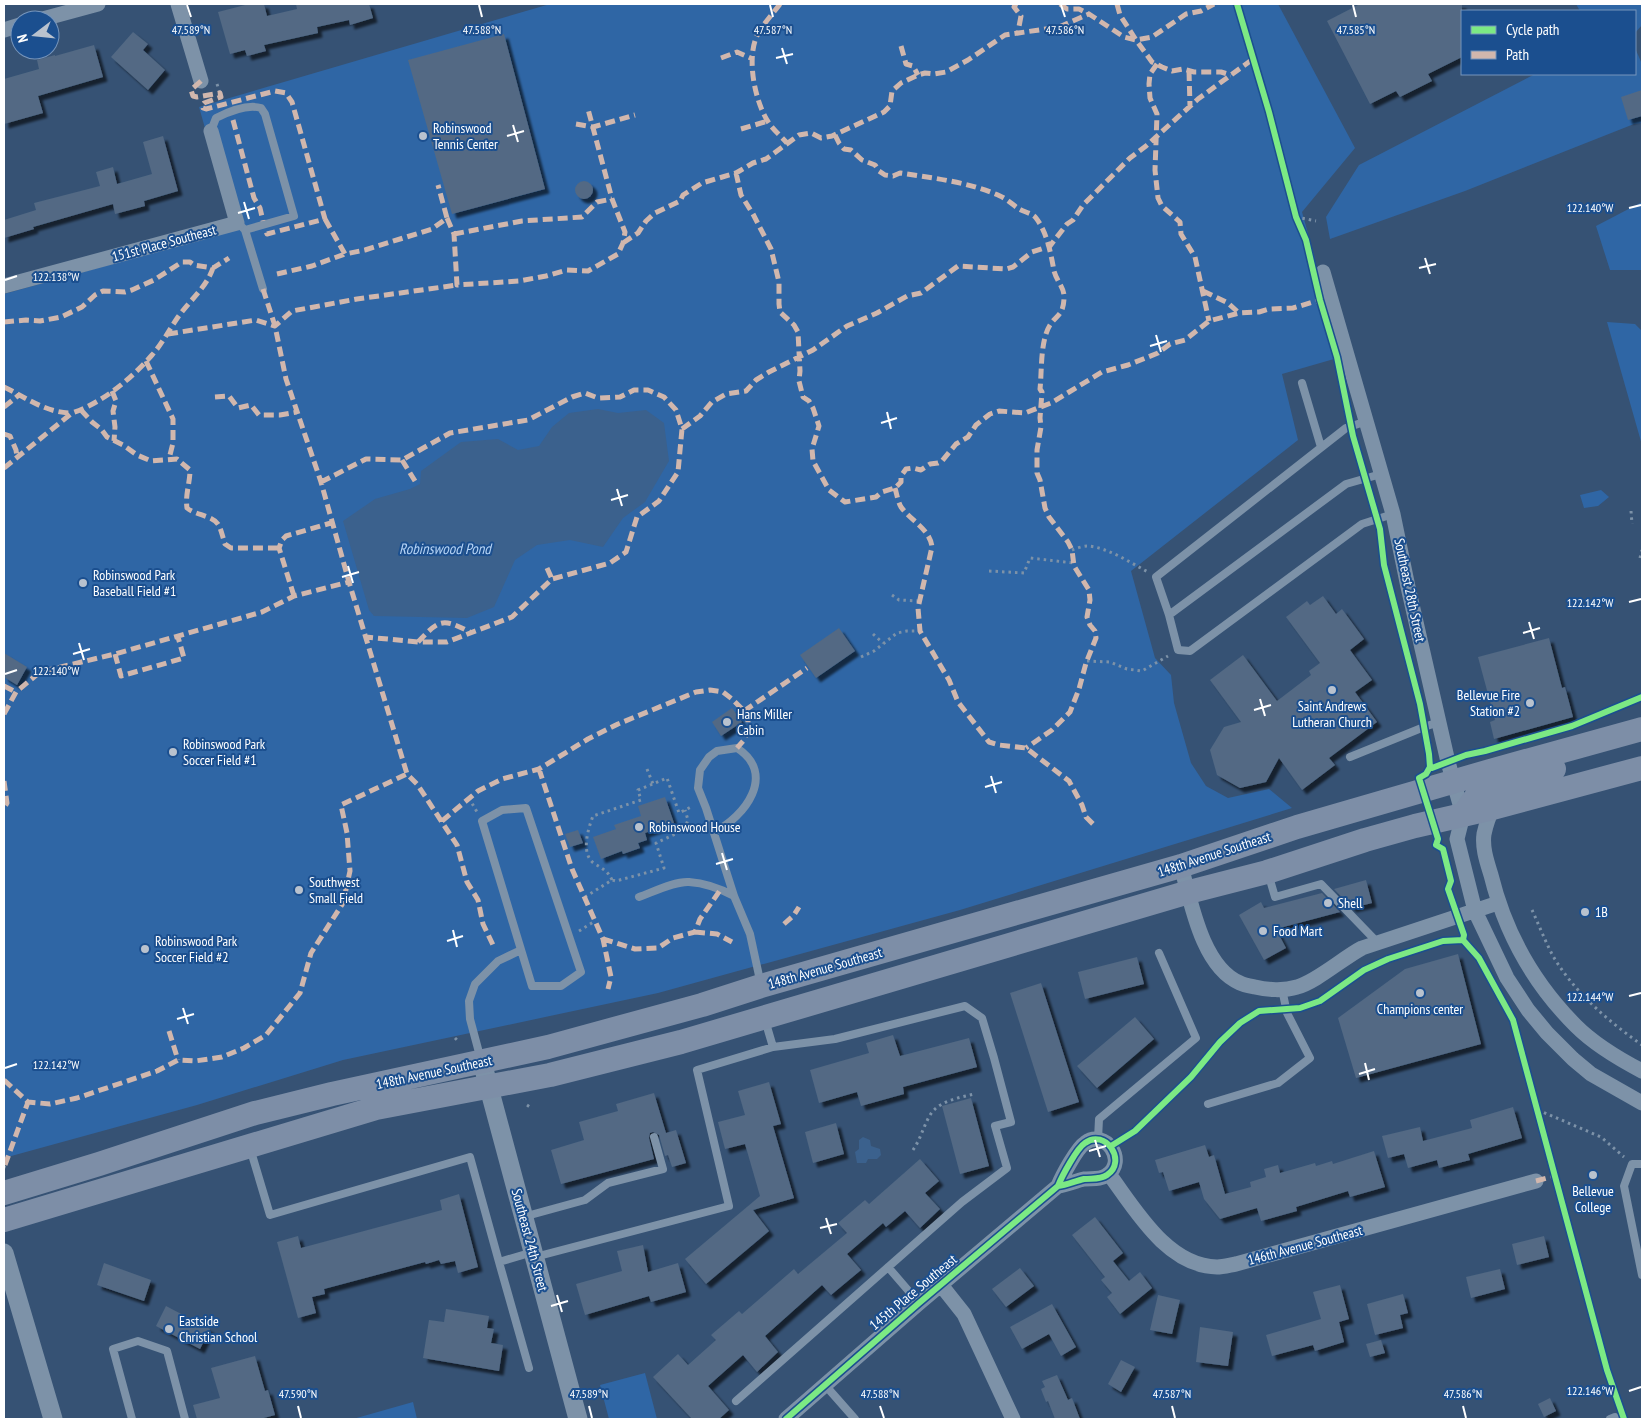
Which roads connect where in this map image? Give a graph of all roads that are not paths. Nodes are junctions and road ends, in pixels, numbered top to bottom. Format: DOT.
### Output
graph roads {
  1 [pos="98,4"];
  2 [pos="178,4"];
  3 [pos="60,14"];
  4 [pos="201,81"];
  5 [pos="211,131"];
  6 [pos="241,226"];
  7 [pos="1323,272"];
  8 [pos="4,286"];
  9 [pos="263,289"];
  10 [pos="1302,383"];
  11 [pos="1366,421"];
  12 [pos="1321,447"];
  13 [pos="1381,474"];
  14 [pos="1393,514"];
  15 [pos="1168,615"];
  16 [pos="1439,722"];
  17 [pos="1642,728"];
  18 [pos="1642,743"];
  19 [pos="1350,757"];
  20 [pos="1642,768"];
  21 [pos="1454,781"];
  22 [pos="1493,808"];
  23 [pos="1463,815"];
  24 [pos="714,832"];
  25 [pos="1180,866"];
  26 [pos="1267,872"];
  27 [pos="1189,892"];
  28 [pos="734,896"];
  29 [pos="639,897"];
  30 [pos="1498,903"];
  31 [pos="1475,911"];
  32 [pos="1377,942"];
  33 [pos="521,950"];
  34 [pos="1159,953"];
  35 [pos="761,986"];
  36 [pos="1282,989"];
  37 [pos="765,1018"];
  38 [pos="774,1047"];
  39 [pos="482,1062"];
  40 [pos="1642,1071"];
  41 [pos="489,1088"];
  42 [pos="1642,1103"];
  43 [pos="1208,1104"];
  44 [pos="654,1136"];
  45 [pos="1098,1139"];
  46 [pos="250,1146"];
  47 [pos="1642,1164"];
  48 [pos="1109,1174"];
  49 [pos="1536,1182"];
  50 [pos="1058,1186"];
  51 [pos="4,1192"];
  52 [pos="523,1216"];
  53 [pos="4,1220"];
  54 [pos="4,1253"];
  55 [pos="534,1255"];
  56 [pos="499,1262"];
  57 [pos="888,1267"];
  58 [pos="1642,1275"];
  59 [pos="941,1285"];
  60 [pos="919,1303"];
  61 [pos="529,1368"];
  62 [pos="825,1385"];
  63 [pos="736,1401"];
  64 [pos="53,1419"];
  65 [pos="132,1419"];
  66 [pos="185,1419"];
  67 [pos="578,1419"];
  68 [pos="786,1419"];
  69 [pos="855,1419"];
  70 [pos="1013,1419"];
  71 [pos="1610,1419"];
  72 [pos="1616,1419"];
  1 -- 3 [label="street"];
  2 -- 4 [label="street"];
  5 -- 6 [label="street"];
  5 -- 6 [label="lane"];
  6 -- 8 [label="street, 151st Place Southeast"];
  6 -- 9 [label="lane"];
  7 -- 11 [label="street, Southeast 28th Street"];
  10 -- 12 [label="lane"];
  11 -- 12 [label="lane"];
  11 -- 13 [label="street, Southeast 28th Street"];
  12 -- 15 [label="lane"];
  13 -- 14 [label="street, Southeast 28th Street"];
  13 -- 15 [label="lane"];
  14 -- 15 [label="lane"];
  14 -- 16 [label="street, Southeast 28th Street"];
  16 -- 19 [label="lane"];
  16 -- 21 [label="street, Southeast 28th Street"];
  17 -- 21 [label="main road, 148th Avenue Southeast"];
  18 -- 23 [label="main road"];
  20 -- 22 [label="main road, 148th Avenue Southeast"];
  21 -- 23 [label="street, Southeast 28th Street"];
  21 -- 25 [label="main road, 148th Avenue Southeast"];
  22 -- 23 [label="main road, 148th Avenue Southeast"];
  22 -- 30 [label="street"];
  23 -- 26 [label="main road, 148th Avenue Southeast"];
  23 -- 31 [label="street, Southeast 28th Street"];
  24 -- 24 [label="lane"];
  24 -- 28 [label="lane"];
  25 -- 27 [label="street"];
  25 -- 35 [label="main road, 148th Avenue Southeast"];
  26 -- 27 [label="main road, 148th Avenue Southeast"];
  26 -- 32 [label="lane"];
  27 -- 36 [label="street"];
  27 -- 37 [label="main road, 148th Avenue Southeast"];
  28 -- 29 [label="lane"];
  28 -- 35 [label="lane"];
  30 -- 31 [label="street"];
  30 -- 40 [label="street"];
  31 -- 32 [label="street"];
  31 -- 42 [label="street, Southeast 28th Street"];
  32 -- 36 [label="street"];
  33 -- 33 [label="lane"];
  33 -- 39 [label="lane"];
  34 -- 45 [label="lane"];
  35 -- 39 [label="main road, 148th Avenue Southeast"];
  36 -- 43 [label="lane"];
  37 -- 38 [label="lane"];
  37 -- 41 [label="main road, 148th Avenue Southeast"];
  38 -- 55 [label="lane"];
  38 -- 57 [label="lane"];
  39 -- 41 [label="street, Southeast 24th Street"];
  39 -- 51 [label="main road, 148th Avenue Southeast"];
  41 -- 46 [label="main road, 148th Avenue Southeast"];
  41 -- 52 [label="street, Southeast 24th Street"];
  44 -- 52 [label="lane"];
  45 -- 48 [label="street"];
  45 -- 50 [label="street"];
  46 -- 53 [label="main road, 148th Avenue Southeast"];
  46 -- 56 [label="lane"];
  47 -- 58 [label="lane"];
  48 -- 49 [label="street, 146th Avenue Southeast"];
  48 -- 50 [label="street"];
  50 -- 59 [label="street, 145th Place Southeast"];
  52 -- 55 [label="street, Southeast 24th Street"];
  54 -- 64 [label="street"];
  55 -- 56 [label="lane"];
  55 -- 67 [label="street, Southeast 24th Street"];
  56 -- 61 [label="lane"];
  57 -- 60 [label="lane"];
  57 -- 63 [label="lane"];
  59 -- 60 [label="street, 145th Place Southeast"];
  59 -- 70 [label="street"];
  60 -- 62 [label="street, 145th Place Southeast"];
  62 -- 68 [label="street, 145th Place Southeast"];
  62 -- 69 [label="lane"];
  65 -- 66 [label="lane"];
  71 -- 72 [label="lane"];
}
